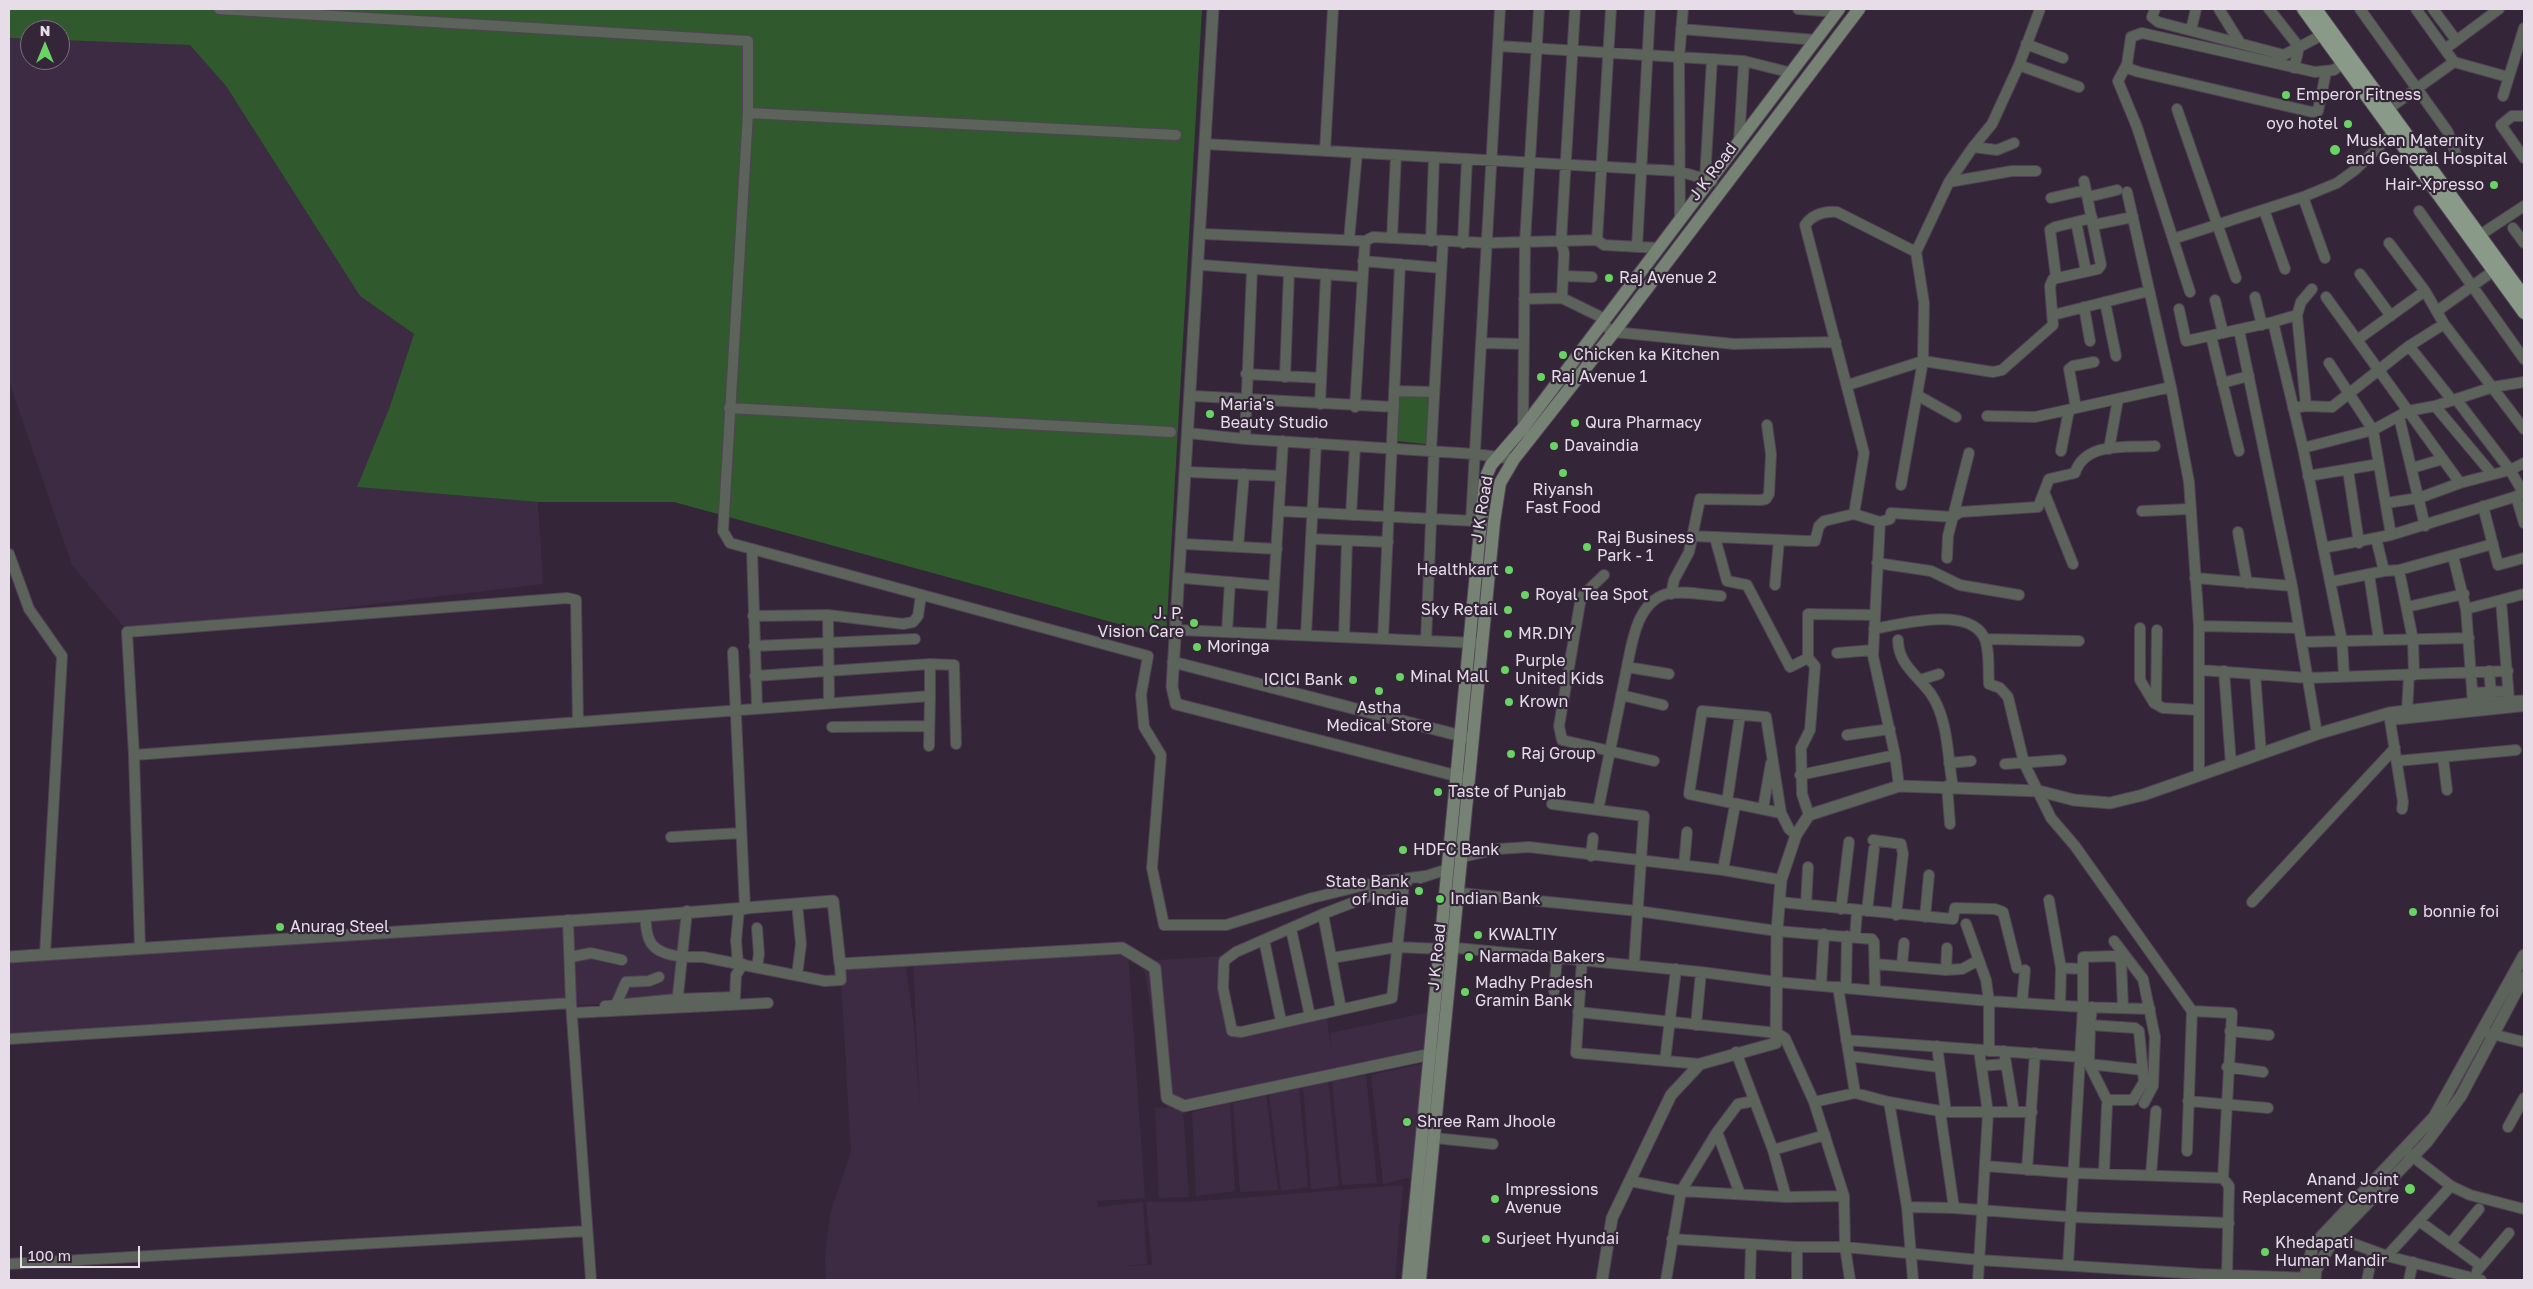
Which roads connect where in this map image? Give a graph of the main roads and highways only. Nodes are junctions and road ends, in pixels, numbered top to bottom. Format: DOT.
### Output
graph roads {
  1 [pos="1859,9"];
  2 [pos="2303,9"];
  3 [pos="2316,9"];
  4 [pos="1838,10"];
  5 [pos="1709,186"];
  6 [pos="2497,268"];
  7 [pos="2524,296"];
  8 [pos="2524,313"];
  9 [pos="1487,474"];
  10 [pos="1501,480"];
  11 [pos="1476,643"];
  12 [pos="1463,777"];
  13 [pos="1445,947"];
  14 [pos="1437,1053"];
  15 [pos="1408,1280"];
  16 [pos="1420,1280"];
  1 -- 5 [label="main road, J K Road"];
  2 -- 6 [label="main road"];
  3 -- 6 [label="main road"];
  4 -- 5 [label="main road, J K Road"];
  5 -- 9 [label="main road, J K Road"];
  5 -- 10 [label="main road, J K Road"];
  6 -- 7 [label="main road"];
  6 -- 8 [label="main road"];
  9 -- 10 [label="main road"];
  9 -- 11 [label="main road, J K Road"];
  10 -- 11 [label="main road, J K Road"];
  11 -- 12 [label="main road, J K Road"];
  12 -- 13 [label="main road, J K Road"];
  12 -- 13 [label="main road, J K Road"];
  13 -- 14 [label="main road, J K Road"];
  14 -- 15 [label="main road, J K Road"];
  14 -- 16 [label="main road, J K Road"];
}
